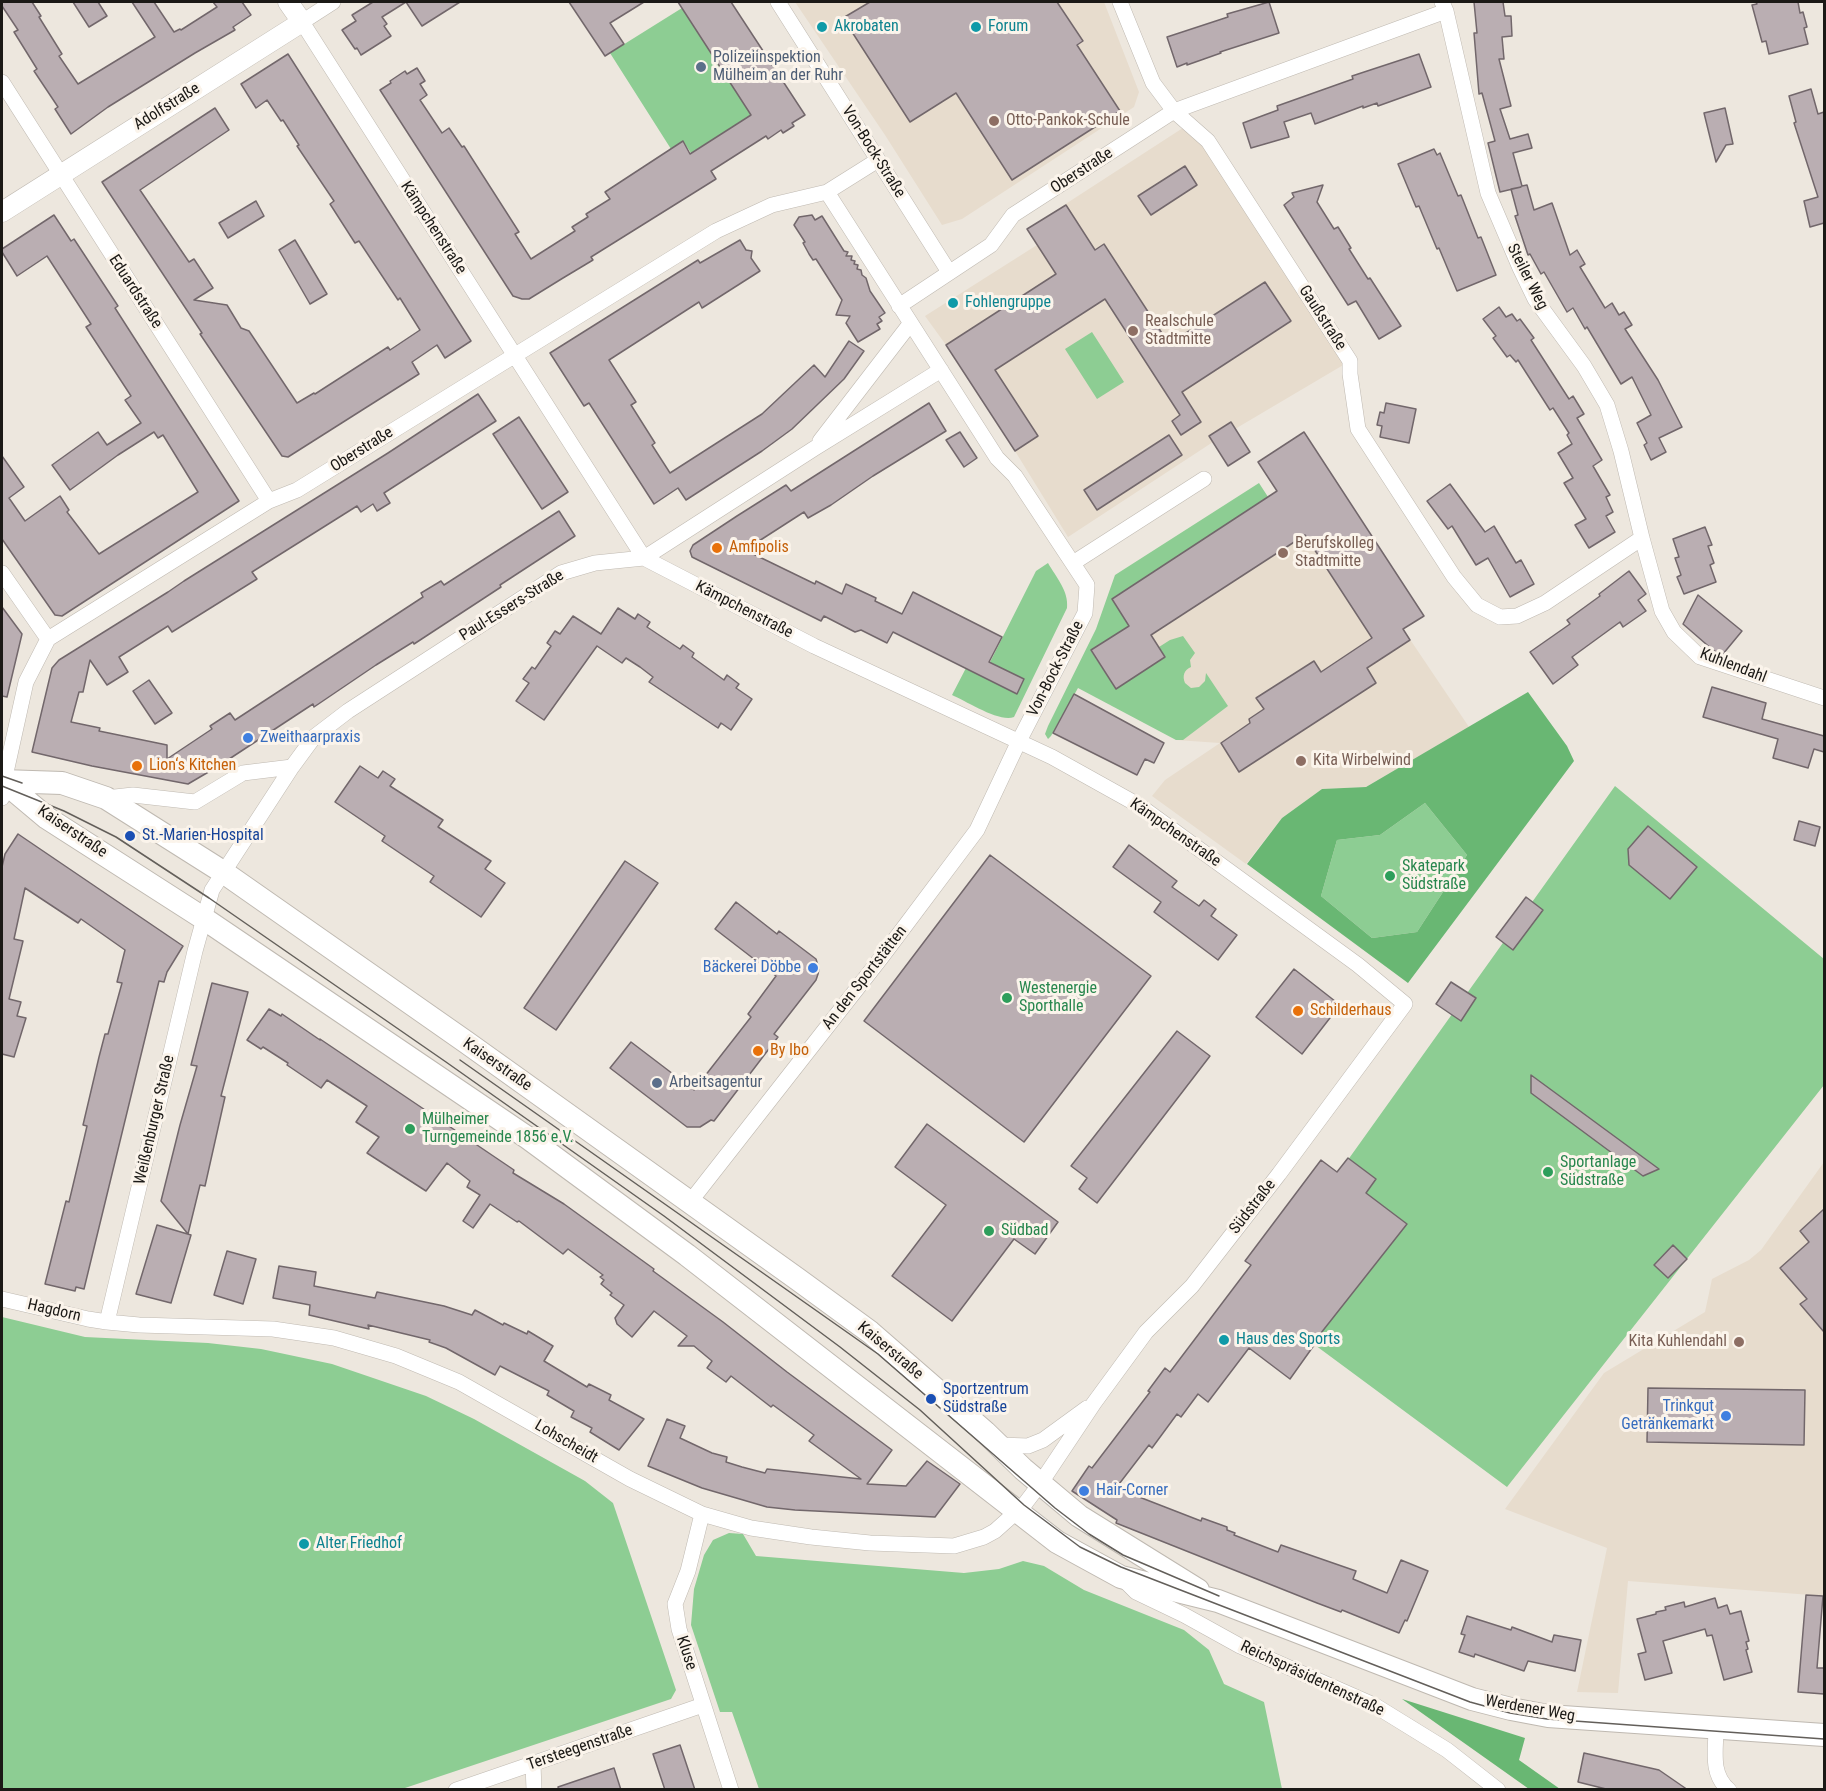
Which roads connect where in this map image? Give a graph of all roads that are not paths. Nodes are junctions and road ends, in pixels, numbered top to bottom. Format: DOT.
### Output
graph roads {
  1 [pos="288,2"];
  2 [pos="333,2"];
  3 [pos="778,2"];
  4 [pos="1120,2"];
  5 [pos="1444,6"];
  6 [pos="302,22"];
  7 [pos="2,82"];
  8 [pos="1174,111"];
  9 [pos="878,160"];
  10 [pos="60,174"];
  11 [pos="827,192"];
  12 [pos="2,212"];
  13 [pos="949,272"];
  14 [pos="899,306"];
  15 [pos="910,324"];
  16 [pos="515,356"];
  17 [pos="941,370"];
  18 [pos="815,448"];
  19 [pos="1204,479"];
  20 [pos="269,501"];
  21 [pos="1642,538"];
  22 [pos="644,558"];
  23 [pos="1073,563"];
  24 [pos="2,573"];
  25 [pos="48,639"];
  26 [pos="1824,698"];
  27 [pos="1019,741"];
  28 [pos="292,767"];
  29 [pos="2,787"];
  30 [pos="106,798"];
  31 [pos="223,872"];
  32 [pos="204,918"];
  33 [pos="1405,1004"];
  34 [pos="690,1202"];
  35 [pos="2,1299"];
  36 [pos="107,1322"];
  37 [pos="1094,1403"];
  38 [pos="999,1445"];
  39 [pos="1040,1484"];
  40 [pos="1018,1511"];
  41 [pos="702,1514"];
  42 [pos="1121,1577"];
  43 [pos="1218,1601"];
  44 [pos="704,1705"];
  45 [pos="1716,1728"];
  46 [pos="1824,1735"];
  47 [pos="532,1764"];
  48 [pos="456,1790"];
  49 [pos="534,1790"];
  50 [pos="731,1790"];
  51 [pos="1498,1790"];
  52 [pos="1729,1790"];
  1 -- 6 [label="street, Kämpchenstraße"];
  2 -- 6 [label="street, Adolfstraße"];
  3 -- 9 [label="street, Von-Bock-Straße"];
  4 -- 8 [label="street, Gaußstraße"];
  5 -- 8 [label="street, Oberstraße"];
  5 -- 21 [label="street, Steiler Weg"];
  6 -- 10 [label="street, Adolfstraße"];
  6 -- 16 [label="street, Kämpchenstraße"];
  7 -- 10 [label="street, Eduardstraße"];
  8 -- 13 [label="street, Oberstraße"];
  8 -- 21 [label="street, Gaußstraße"];
  9 -- 11 [label="street, Oberstraße"];
  9 -- 13 [label="street, Von-Bock-Straße"];
  10 -- 12 [label="street, Adolfstraße"];
  10 -- 20 [label="street, Eduardstraße"];
  11 -- 14 [label="street"];
  11 -- 16 [label="street, Oberstraße"];
  13 -- 14 [label="street, Oberstraße"];
  14 -- 15 [label="street, Von-Bock-Straße"];
  15 -- 17 [label="street, Von-Bock-Straße"];
  15 -- 18 [label="street, Paul-Essers-Straße"];
  16 -- 20 [label="street, Oberstraße"];
  16 -- 22 [label="street, Kämpchenstraße"];
  17 -- 18 [label="street, Paul-Essers-Straße"];
  17 -- 23 [label="street, Von-Bock-Straße"];
  18 -- 22 [label="street, Paul-Essers-Straße"];
  19 -- 23 [label="street"];
  20 -- 25 [label="street, Oberstraße"];
  21 -- 26 [label="street, Kuhlendahl"];
  22 -- 27 [label="street, Kämpchenstraße"];
  22 -- 28 [label="street, Paul-Essers-Straße"];
  23 -- 27 [label="street, Von-Bock-Straße"];
  24 -- 25 [label="street"];
  25 -- 29 [label="street"];
  27 -- 33 [label="street, Kämpchenstraße"];
  27 -- 34 [label="street, An den Sportstätten"];
  28 -- 30 [label="street"];
  28 -- 31 [label="street, Paul-Essers-Straße"];
  29 -- 30 [label="main road, Kaiserstraße"];
  29 -- 32 [label="main road, Kaiserstraße"];
  30 -- 31 [label="main road, Kaiserstraße"];
  31 -- 32 [label="street, Weißenburger Straße"];
  31 -- 34 [label="main road, Kaiserstraße"];
  32 -- 36 [label="street, Weißenburger Straße"];
  32 -- 40 [label="main road, Kaiserstraße"];
  33 -- 37 [label="street, Südstraße"];
  34 -- 38 [label="main road, Kaiserstraße"];
  35 -- 36 [label="street, Hagdorn"];
  36 -- 41 [label="street, Lohscheidt"];
  37 -- 38 [label="street, Südstraße"];
  37 -- 39 [label="street, Südstraße"];
  38 -- 39 [label="main road, Kaiserstraße"];
  39 -- 40 [label="street, Südstraße"];
  39 -- 43 [label="main road, Werdener Weg"];
  40 -- 41 [label="street, Lohscheidt"];
  40 -- 42 [label="main road, Werdener Weg"];
  41 -- 44 [label="street, Kluse"];
  42 -- 43 [label="main road, Werdener Weg"];
  42 -- 51 [label="street, Reichspräsidentenstraße"];
  43 -- 45 [label="main road, Werdener Weg"];
  44 -- 47 [label="street, Tersteegenstraße"];
  44 -- 50 [label="street, Kluse"];
  45 -- 46 [label="main road, Werdener Weg"];
  45 -- 52 [label="street"];
  47 -- 48 [label="street, Tersteegenstraße"];
  47 -- 49 [label="street"];
}
